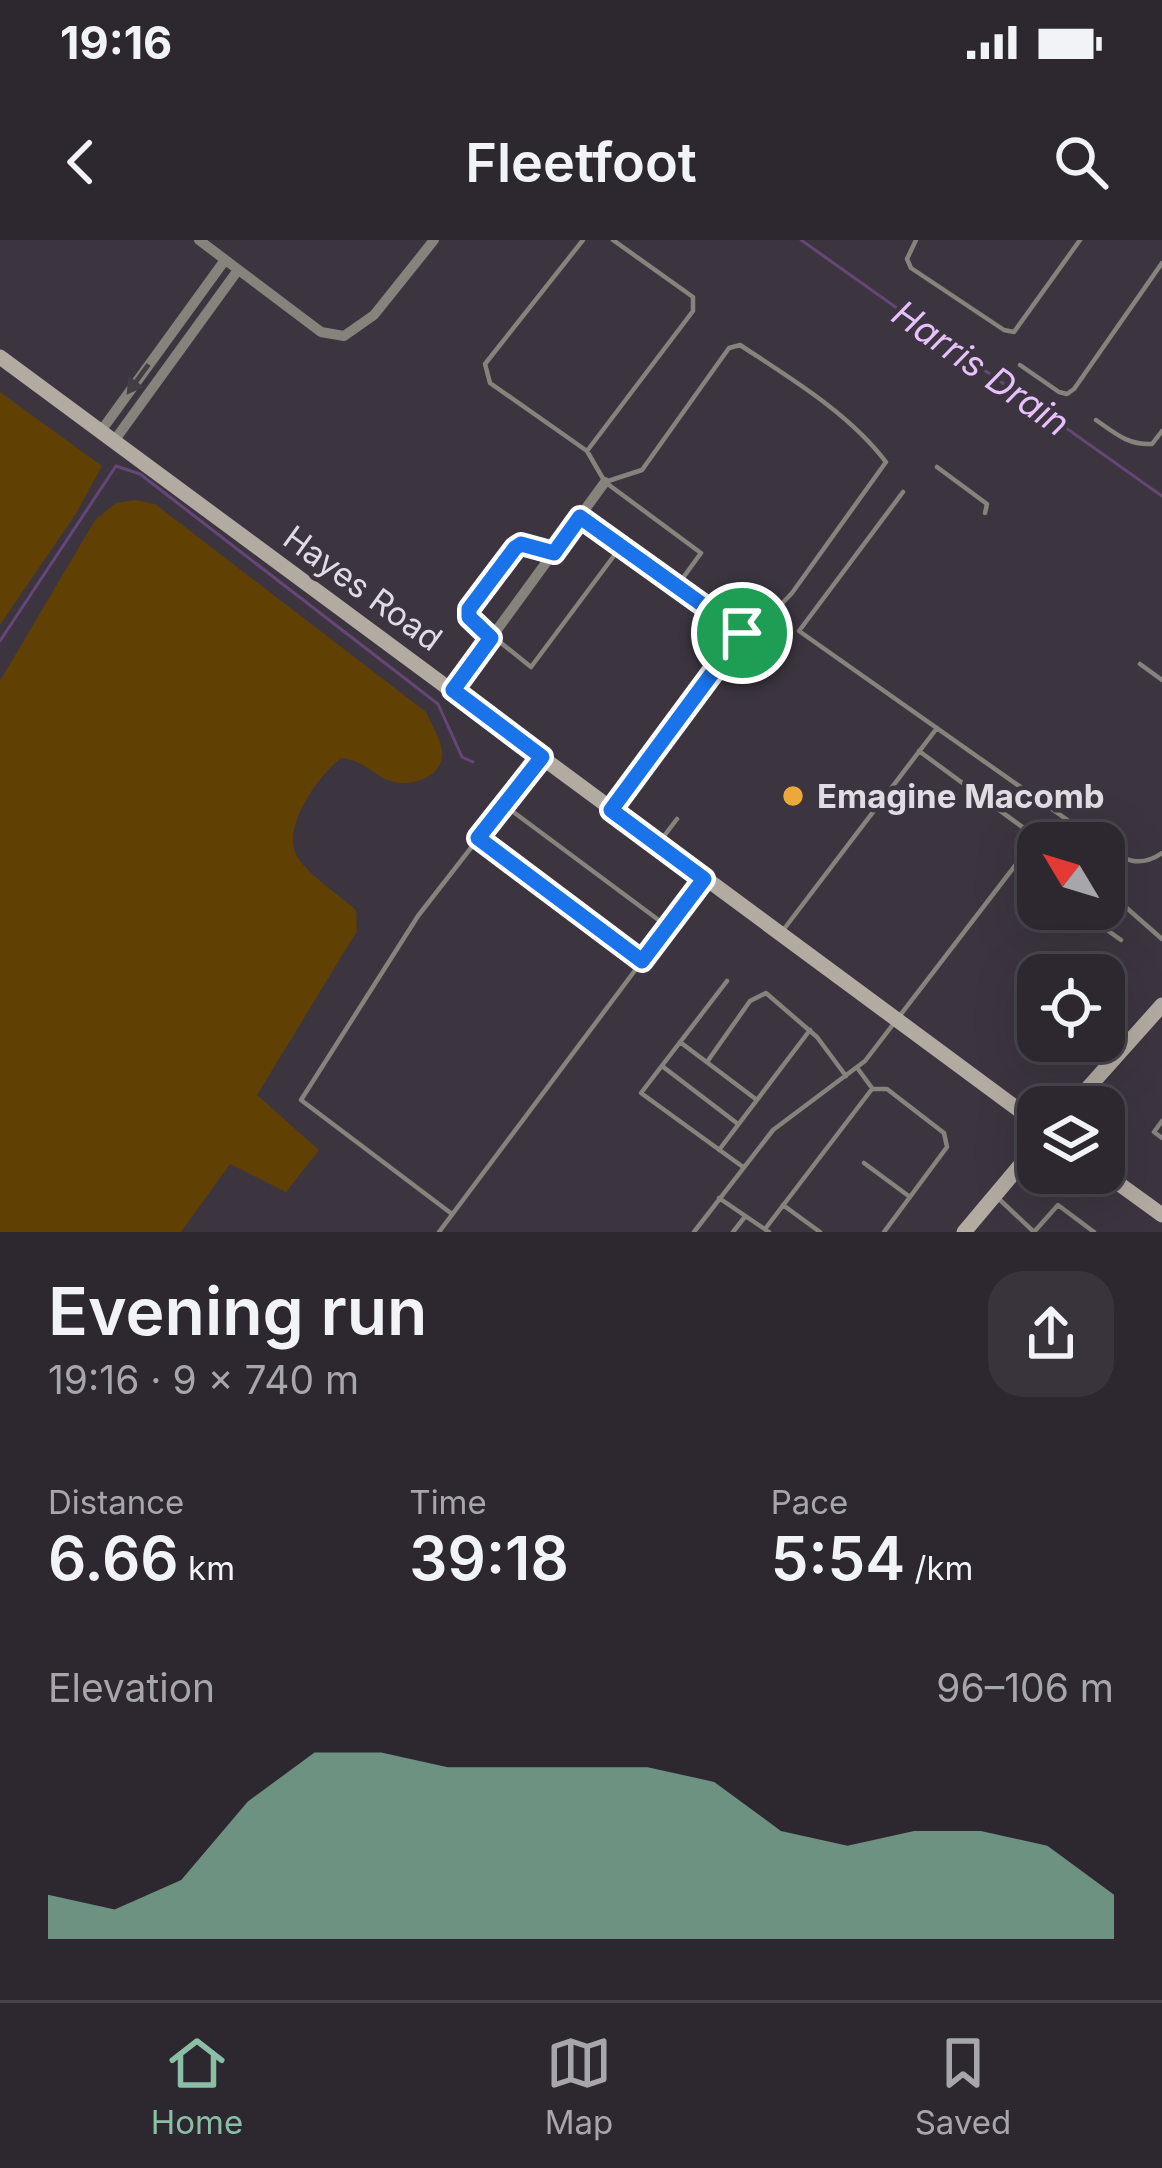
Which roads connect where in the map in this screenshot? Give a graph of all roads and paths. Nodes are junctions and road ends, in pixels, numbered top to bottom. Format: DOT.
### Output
graph roads {
  1 [pos="199,240"];
  2 [pos="434,240"];
  3 [pos="583,240"];
  4 [pos="613,240"];
  5 [pos="916,240"];
  6 [pos="1081,240"];
  7 [pos="225,260"];
  8 [pos="1162,263"];
  9 [pos="238,270"];
  10 [pos="169,336"];
  11 [pos="183,346"];
  12 [pos="0,357"];
  13 [pos="1020,365"];
  14 [pos="1096,420"];
  15 [pos="1162,430"];
  16 [pos="107,436"];
  17 [pos="1153,444"];
  18 [pos="587,451"];
  19 [pos="1162,451"];
  20 [pos="937,467"];
  21 [pos="605,482"];
  22 [pos="903,492"];
  23 [pos="985,513"];
  24 [pos="580,517"];
  25 [pos="622,545"];
  26 [pos="554,553"];
  27 [pos="677,586"];
  28 [pos="742,633"];
  29 [pos="491,638"];
  30 [pos="1140,664"];
  31 [pos="1162,680"];
  32 [pos="453,690"];
  33 [pos="938,726"];
  34 [pos="919,751"];
  35 [pos="542,757"];
  36 [pos="504,805"];
  37 [pos="611,810"];
  38 [pos="677,819"];
  39 [pos="1071,822"];
  40 [pos="1017,823"];
  41 [pos="478,838"];
  42 [pos="658,845"];
  43 [pos="1162,853"];
  44 [pos="1125,859"];
  45 [pos="1016,864"];
  46 [pos="704,879"];
  47 [pos="1125,906"];
  48 [pos="668,927"];
  49 [pos="1107,930"];
  50 [pos="781,934"];
  51 [pos="1162,939"];
  52 [pos="1121,940"];
  53 [pos="642,961"];
  54 [pos="727,980"];
  55 [pos="1159,1011"];
  56 [pos="897,1020"];
  57 [pos="809,1030"];
  58 [pos="680,1042"];
  59 [pos="707,1063"];
  60 [pos="662,1066"];
  61 [pos="857,1069"];
  62 [pos="846,1076"];
  63 [pos="1090,1086"];
  64 [pos="872,1089"];
  65 [pos="757,1100"];
  66 [pos="1017,1109"];
  67 [pos="1162,1121"];
  68 [pos="738,1124"];
  69 [pos="1162,1138"];
  70 [pos="719,1150"];
  71 [pos="864,1163"];
  72 [pos="742,1167"];
  73 [pos="1017,1169"];
  74 [pos="1125,1188"];
  75 [pos="994,1196"];
  76 [pos="910,1197"];
  77 [pos="719,1198"];
  78 [pos="783,1205"];
  79 [pos="452,1214"];
  80 [pos="1162,1215"];
  81 [pos="746,1216"];
  82 [pos="767,1231"];
  83 [pos="439,1232"];
  84 [pos="694,1232"];
  85 [pos="733,1232"];
  86 [pos="820,1232"];
  87 [pos="884,1232"];
  88 [pos="964,1232"];
  89 [pos="1034,1232"];
  90 [pos="1094,1232"];
  1 -- 7 [label="street"];
  2 -- 9 [label="street"];
  3 -- 18 [label="lane"];
  4 -- 18 [label="lane"];
  5 -- 6 [label="lane"];
  7 -- 9 [label="street"];
  7 -- 10 [label="street"];
  8 -- 13 [label="lane"];
  9 -- 11 [label="street"];
  10 -- 11 [label="street"];
  10 -- 16 [label="street, one-way"];
  11 -- 16 [label="street"];
  12 -- 16 [label="street, Hayes Road"];
  14 -- 17 [label="lane"];
  15 -- 17 [label="lane"];
  16 -- 32 [label="street, Hayes Road"];
  17 -- 19 [label="lane"];
  18 -- 21 [label="lane"];
  20 -- 23 [label="lane"];
  21 -- 24 [label="street"];
  21 -- 27 [label="lane"];
  21 -- 28 [label="lane"];
  22 -- 33 [label="lane"];
  24 -- 25 [label="lane"];
  24 -- 26 [label="street"];
  25 -- 27 [label="lane"];
  25 -- 29 [label="lane"];
  26 -- 29 [label="street"];
  26 -- 29 [label="lane"];
  27 -- 28 [label="lane"];
  28 -- 37 [label="lane"];
  29 -- 32 [label="street"];
  30 -- 31 [label="lane"];
  32 -- 35 [label="street, Hayes Road"];
  33 -- 34 [label="lane"];
  33 -- 39 [label="lane"];
  34 -- 40 [label="lane"];
  34 -- 50 [label="lane"];
  35 -- 36 [label="lane"];
  35 -- 37 [label="street, Hayes Road"];
  36 -- 41 [label="lane"];
  36 -- 48 [label="lane"];
  37 -- 42 [label="street, Hayes Road"];
  38 -- 42 [label="lane"];
  41 -- 53 [label="lane"];
  41 -- 79 [label="lane"];
  42 -- 46 [label="street, Hayes Road"];
  43 -- 44 [label="lane"];
  45 -- 56 [label="lane"];
  46 -- 48 [label="lane"];
  46 -- 50 [label="street, Hayes Road"];
  47 -- 51 [label="lane"];
  48 -- 53 [label="lane"];
  49 -- 52 [label="lane"];
  50 -- 56 [label="street, Hayes Road"];
  53 -- 79 [label="lane"];
  54 -- 58 [label="lane"];
  55 -- 63 [label="street"];
  56 -- 61 [label="lane"];
  56 -- 66 [label="street, Hayes Road"];
  57 -- 59 [label="lane"];
  57 -- 62 [label="lane"];
  57 -- 65 [label="lane"];
  58 -- 59 [label="lane"];
  58 -- 60 [label="lane"];
  59 -- 65 [label="lane"];
  60 -- 68 [label="lane"];
  60 -- 70 [label="lane"];
  61 -- 62 [label="lane"];
  61 -- 64 [label="lane"];
  62 -- 72 [label="lane"];
  64 -- 76 [label="lane"];
  64 -- 78 [label="lane"];
  65 -- 68 [label="lane"];
  67 -- 69 [label="lane"];
  68 -- 70 [label="lane"];
  70 -- 72 [label="lane"];
  71 -- 76 [label="lane"];
  72 -- 77 [label="lane"];
  73 -- 75 [label="street"];
  74 -- 80 [label="street"];
  75 -- 88 [label="street"];
  75 -- 89 [label="lane"];
  76 -- 87 [label="lane"];
  77 -- 81 [label="lane"];
  77 -- 84 [label="lane"];
  78 -- 82 [label="lane"];
  78 -- 86 [label="lane"];
  79 -- 83 [label="lane"];
  81 -- 82 [label="lane"];
  81 -- 85 [label="lane"];
  89 -- 90 [label="lane"];
}
